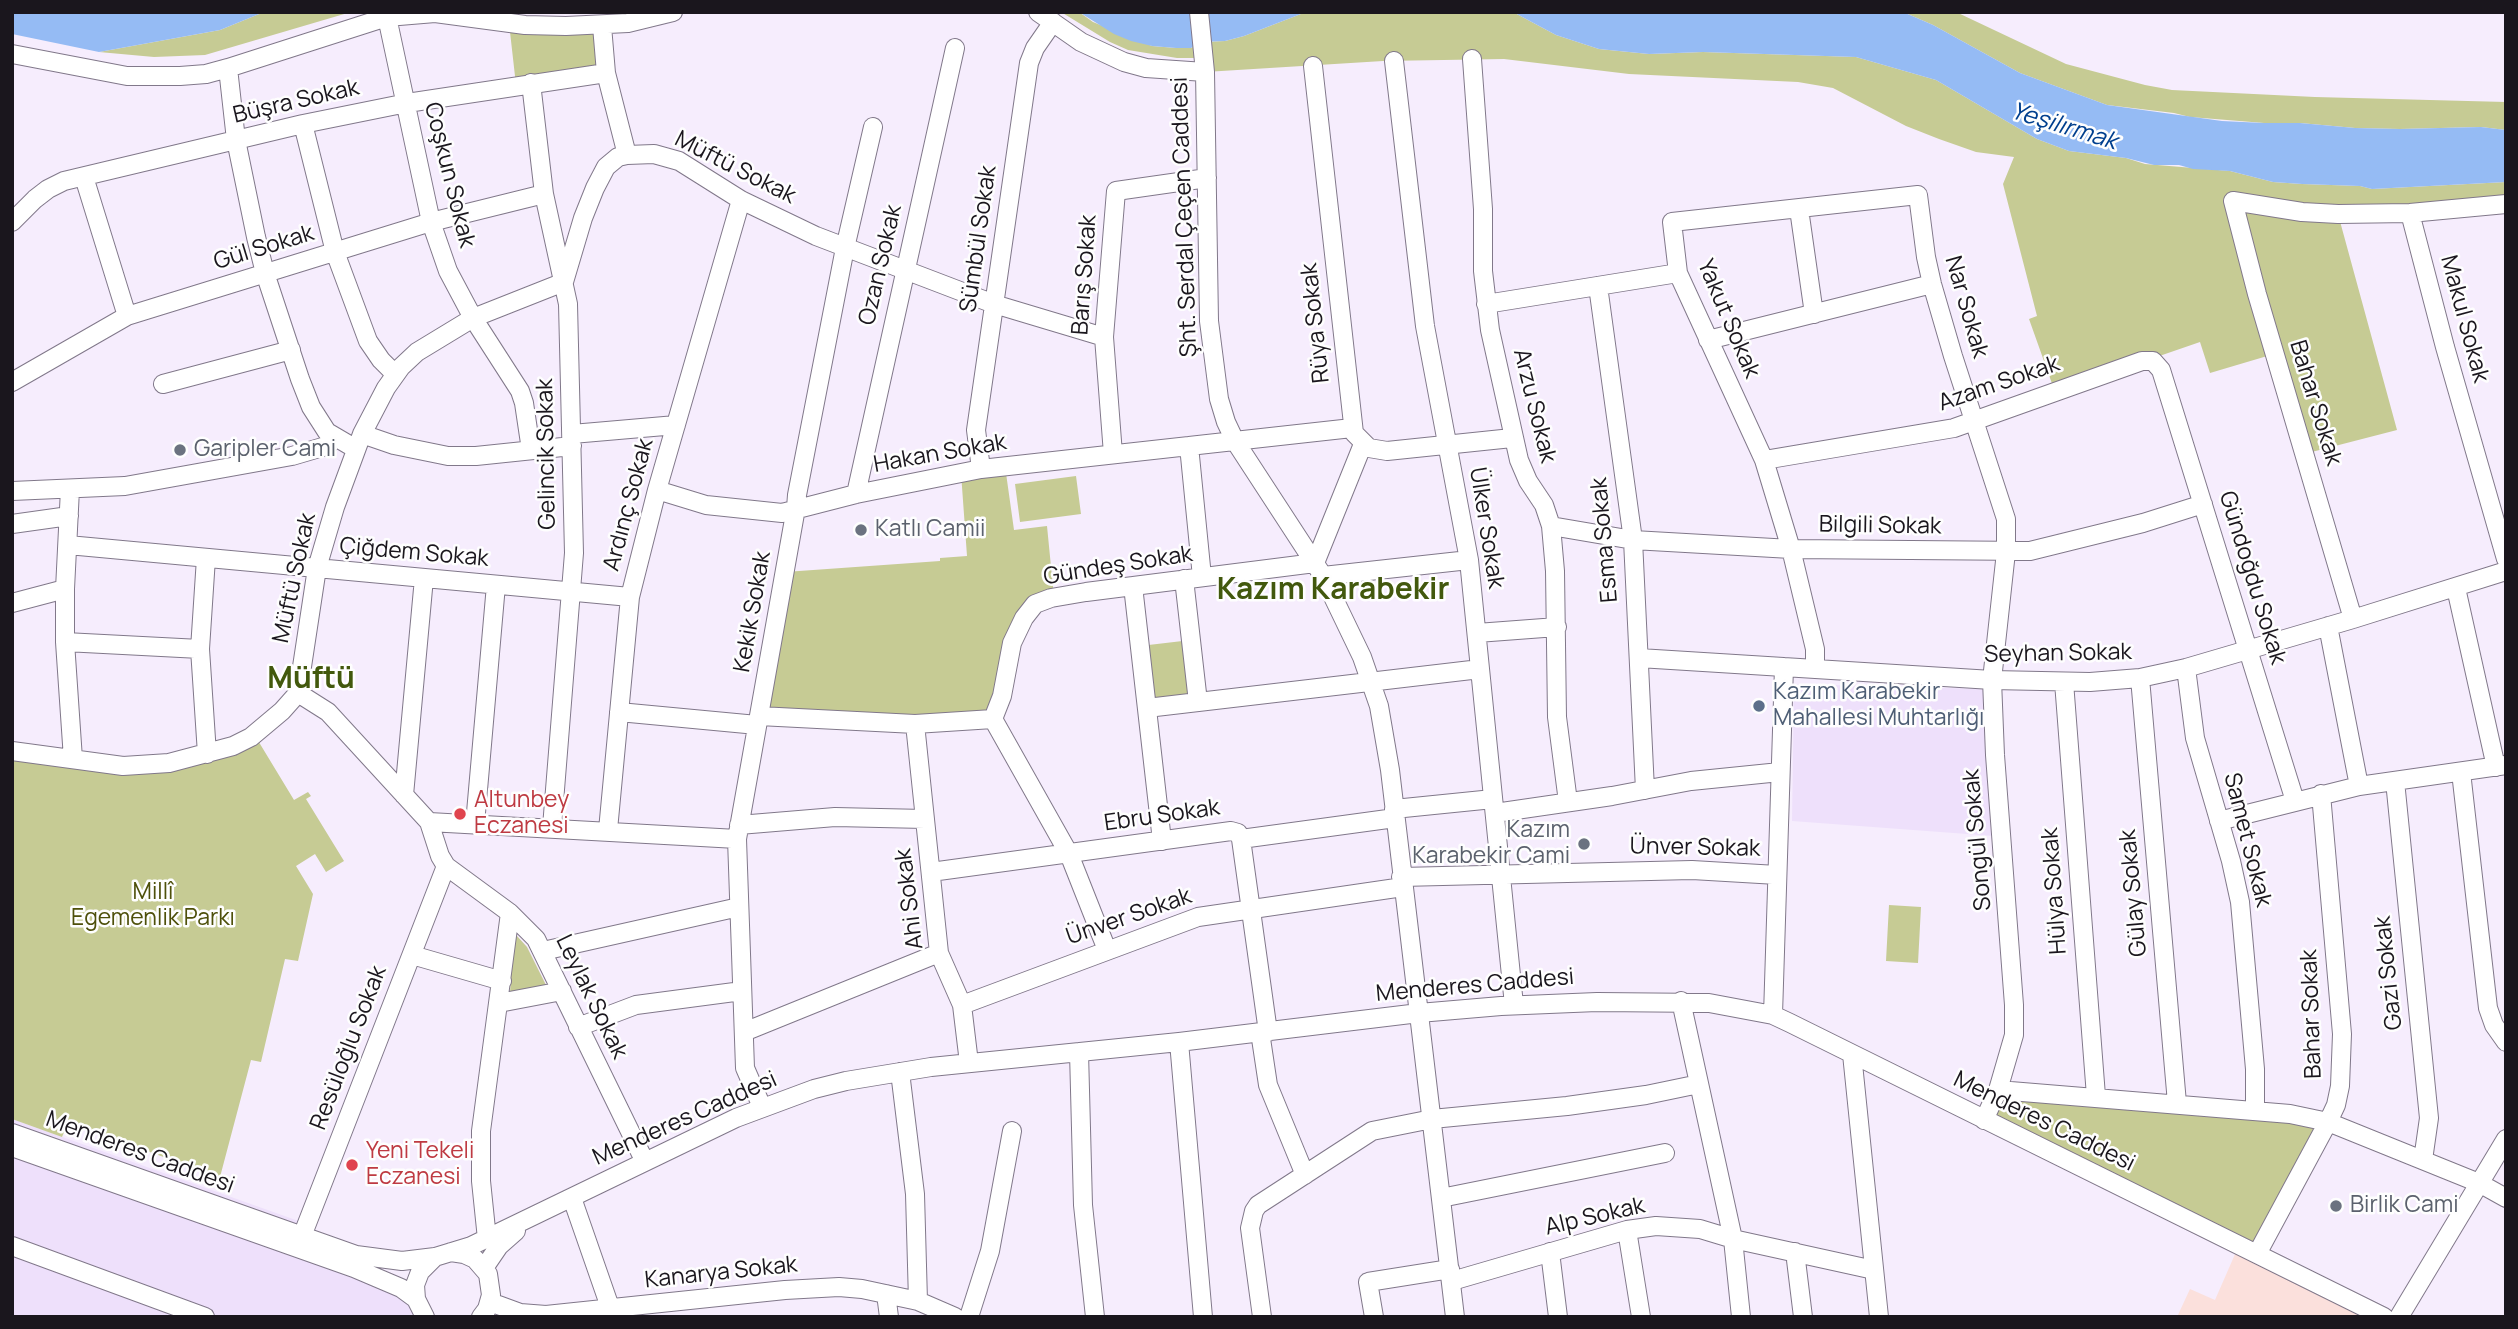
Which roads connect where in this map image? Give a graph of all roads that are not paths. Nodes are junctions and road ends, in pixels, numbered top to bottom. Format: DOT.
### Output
graph roads {
  1 [pos="673,12"];
  2 [pos="1199,12"];
  3 [pos="387,17"];
  4 [pos="1045,17"];
  5 [pos="602,26"];
  6 [pos="955,48"];
  7 [pos="12,54"];
  8 [pos="1472,59"];
  9 [pos="1394,61"];
  10 [pos="1313,65"];
  11 [pos="228,68"];
  12 [pos="1205,72"];
  13 [pos="606,73"];
  14 [pos="531,83"];
  15 [pos="407,103"];
  16 [pos="303,124"];
  17 [pos="873,127"];
  18 [pos="236,140"];
  19 [pos="626,155"];
  20 [pos="84,177"];
  21 [pos="1207,178"];
  22 [pos="544,194"];
  23 [pos="1918,195"];
  24 [pos="741,200"];
  25 [pos="19,203"];
  26 [pos="2506,204"];
  27 [pos="1799,209"];
  28 [pos="2410,213"];
  29 [pos="12,222"];
  30 [pos="431,222"];
  31 [pos="845,247"];
  32 [pos="335,252"];
  33 [pos="906,269"];
  34 [pos="265,273"];
  35 [pos="1678,273"];
  36 [pos="564,282"];
  37 [pos="1932,284"];
  38 [pos="1598,286"];
  39 [pos="995,304"];
  40 [pos="1486,304"];
  41 [pos="1814,314"];
  42 [pos="127,316"];
  43 [pos="473,318"];
  44 [pos="1104,337"];
  45 [pos="1709,340"];
  46 [pos="291,350"];
  47 [pos="2161,370"];
  48 [pos="395,374"];
  49 [pos="12,382"];
  50 [pos="163,384"];
  51 [pos="1975,421"];
  52 [pos="676,425"];
  53 [pos="1352,428"];
  54 [pos="336,438"];
  55 [pos="1512,438"];
  56 [pos="572,440"];
  57 [pos="1235,441"];
  58 [pos="359,442"];
  59 [pos="1363,444"];
  60 [pos="1448,445"];
  61 [pos="1189,446"];
  62 [pos="531,450"];
  63 [pos="1113,454"];
  64 [pos="1764,460"];
  65 [pos="981,469"];
  66 [pos="71,489"];
  67 [pos="657,490"];
  68 [pos="12,491"];
  69 [pos="856,494"];
  70 [pos="2203,504"];
  71 [pos="796,508"];
  72 [pos="69,516"];
  73 [pos="12,524"];
  74 [pos="1551,526"];
  75 [pos="1633,540"];
  76 [pos="68,545"];
  77 [pos="1791,549"];
  78 [pos="2006,552"];
  79 [pos="206,558"];
  80 [pos="2506,559"];
  81 [pos="1469,560"];
  82 [pos="317,568"];
  83 [pos="1319,570"];
  84 [pos="2506,571"];
  85 [pos="424,578"];
  86 [pos="1193,578"];
  87 [pos="496,585"];
  88 [pos="1133,586"];
  89 [pos="2456,588"];
  90 [pos="65,589"];
  91 [pos="571,592"];
  92 [pos="630,597"];
  93 [pos="12,603"];
  94 [pos="2353,619"];
  95 [pos="2328,626"];
  96 [pos="1557,627"];
  97 [pos="1477,634"];
  98 [pos="65,642"];
  99 [pos="200,649"];
  100 [pos="2248,650"];
  101 [pos="1639,658"];
  102 [pos="1784,667"];
  103 [pos="2186,668"];
  104 [pos="1480,669"];
  105 [pos="1815,669"];
  106 [pos="2140,678"];
  107 [pos="1992,680"];
  108 [pos="1373,682"];
  109 [pos="2064,682"];
  110 [pos="298,693"];
  111 [pos="1198,702"];
  112 [pos="1147,708"];
  113 [pos="619,712"];
  114 [pos="993,719"];
  115 [pos="758,721"];
  116 [pos="915,724"];
  117 [pos="12,751"];
  118 [pos="207,754"];
  119 [pos="73,759"];
  120 [pos="2501,766"];
  121 [pos="1780,772"];
  122 [pos="2461,772"];
  123 [pos="2395,781"];
  124 [pos="2359,786"];
  125 [pos="1645,790"];
  126 [pos="2321,794"];
  127 [pos="404,795"];
  128 [pos="2295,801"];
  129 [pos="1568,802"];
  130 [pos="1494,806"];
  131 [pos="1395,813"];
  132 [pos="925,819"];
  133 [pos="2219,821"];
  134 [pos="429,822"];
  135 [pos="475,824"];
  136 [pos="552,828"];
  137 [pos="608,830"];
  138 [pos="738,832"];
  139 [pos="1241,839"];
  140 [pos="1162,841"];
  141 [pos="1069,854"];
  142 [pos="446,866"];
  143 [pos="931,872"];
  144 [pos="1501,874"];
  145 [pos="1777,875"];
  146 [pos="1402,882"];
  147 [pos="739,908"];
  148 [pos="1251,909"];
  149 [pos="510,913"];
  150 [pos="1107,950"];
  151 [pos="543,951"];
  152 [pos="939,953"];
  153 [pos="412,954"];
  154 [pos="502,981"];
  155 [pos="562,991"];
  156 [pos="742,991"];
  157 [pos="1681,1001"];
  158 [pos="499,1003"];
  159 [pos="962,1005"];
  160 [pos="1514,1006"];
  161 [pos="1419,1013"];
  162 [pos="1773,1015"];
  163 [pos="578,1027"];
  164 [pos="744,1032"];
  165 [pos="1264,1032"];
  166 [pos="1179,1042"];
  167 [pos="2506,1042"];
  168 [pos="1079,1052"];
  169 [pos="1852,1054"];
  170 [pos="969,1063"];
  171 [pos="900,1072"];
  172 [pos="1699,1084"];
  173 [pos="1998,1090"];
  174 [pos="2096,1096"];
  175 [pos="2177,1103"];
  176 [pos="762,1107"];
  177 [pos="2255,1110"];
  178 [pos="1432,1119"];
  179 [pos="1984,1120"];
  180 [pos="2328,1122"];
  181 [pos="1012,1131"];
  182 [pos="12,1133"];
  183 [pos="2506,1139"];
  184 [pos="12,1147"];
  185 [pos="1665,1153"];
  186 [pos="2423,1160"];
  187 [pos="645,1163"];
  188 [pos="1305,1175"];
  189 [pos="2479,1183"];
  190 [pos="572,1198"];
  191 [pos="1441,1198"];
  192 [pos="2506,1198"];
  193 [pos="532,1218"];
  194 [pos="1627,1230"];
  195 [pos="487,1239"];
  196 [pos="1734,1239"];
  197 [pos="300,1242"];
  198 [pos="12,1246"];
  199 [pos="1550,1252"];
  200 [pos="1795,1252"];
  201 [pos="443,1254"];
  202 [pos="2257,1254"];
  203 [pos="484,1268"];
  204 [pos="1874,1270"];
  205 [pos="1451,1275"];
  206 [pos="886,1294"];
  207 [pos="416,1299"];
  208 [pos="918,1301"];
  209 [pos="485,1309"];
  210 [pos="611,1310"];
  211 [pos="1257,1315"];
  212 [pos="425,1316"];
  213 [pos="537,1316"];
  214 [pos="205,1317"];
  215 [pos="889,1317"];
  216 [pos="955,1317"];
  217 [pos="969,1317"];
  218 [pos="1095,1317"];
  219 [pos="1203,1317"];
  220 [pos="1374,1317"];
  221 [pos="1455,1317"];
  222 [pos="1558,1317"];
  223 [pos="1641,1317"];
  224 [pos="1741,1317"];
  225 [pos="1803,1317"];
  226 [pos="1879,1317"];
  227 [pos="2384,1317"];
  228 [pos="2399,1317"];
  1 -- 5 [label="street"];
  2 -- 12 [label="street, Şht. Serdal Çeçen Caddesi"];
  3 -- 5 [label="street"];
  3 -- 11 [label="street"];
  3 -- 15 [label="street, Coşkun Sokak"];
  4 -- 12 [label="street"];
  4 -- 39 [label="street, Sümbül Sokak"];
  5 -- 13 [label="street"];
  6 -- 33 [label="street, Ozan Sokak"];
  7 -- 11 [label="street"];
  8 -- 40 [label="street, Arzu Sokak"];
  9 -- 60 [label="street, Ülker Sokak"];
  10 -- 53 [label="street, Rüya Sokak"];
  11 -- 18 [label="street"];
  12 -- 21 [label="street, Şht. Serdal Çeçen Caddesi"];
  13 -- 14 [label="street, Büşra Sokak"];
  13 -- 19 [label="street"];
  14 -- 15 [label="street, Büşra Sokak"];
  14 -- 22 [label="street, Gelincik Sokak"];
  15 -- 16 [label="street, Büşra Sokak"];
  15 -- 30 [label="street, Coşkun Sokak"];
  16 -- 18 [label="street, Büşra Sokak"];
  16 -- 32 [label="street"];
  17 -- 31 [label="street, Kekik Sokak"];
  18 -- 20 [label="street, Büşra Sokak"];
  18 -- 34 [label="street"];
  19 -- 24 [label="street, Müftü Sokak"];
  19 -- 36 [label="street"];
  20 -- 25 [label="street, Büşra Sokak"];
  20 -- 42 [label="street"];
  21 -- 44 [label="street, Barış Sokak"];
  21 -- 57 [label="street, Şht. Serdal Çeçen Caddesi"];
  22 -- 30 [label="street, Gül Sokak"];
  22 -- 36 [label="street, Gelincik Sokak"];
  23 -- 27 [label="street, Yakut Sokak"];
  23 -- 37 [label="street, Nar Sokak"];
  24 -- 31 [label="street, Müftü Sokak"];
  24 -- 52 [label="street, Ardınç Sokak"];
  25 -- 29 [label="street, Büşra Sokak"];
  26 -- 28 [label="street"];
  27 -- 35 [label="street, Yakut Sokak"];
  27 -- 41 [label="street"];
  28 -- 80 [label="street, Makul Sokak"];
  28 -- 94 [label="street, Bahar Sokak"];
  30 -- 32 [label="street, Gül Sokak"];
  30 -- 43 [label="street, Coşkun Sokak"];
  31 -- 33 [label="street, Müftü Sokak"];
  31 -- 71 [label="street, Kekik Sokak"];
  32 -- 34 [label="street, Gül Sokak"];
  32 -- 48 [label="street"];
  33 -- 39 [label="street, Müftü Sokak"];
  33 -- 69 [label="street, Ozan Sokak"];
  34 -- 42 [label="street, Gül Sokak"];
  34 -- 46 [label="street"];
  35 -- 38 [label="street"];
  35 -- 45 [label="street, Yakut Sokak"];
  36 -- 43 [label="street, Müftü Sokak"];
  36 -- 56 [label="street, Gelincik Sokak"];
  37 -- 41 [label="street"];
  37 -- 51 [label="street, Nar Sokak"];
  38 -- 40 [label="street"];
  38 -- 75 [label="street, Esma Sokak"];
  39 -- 44 [label="street, Müftü Sokak"];
  39 -- 65 [label="street, Sümbül Sokak"];
  40 -- 55 [label="street, Arzu Sokak"];
  41 -- 45 [label="street"];
  42 -- 49 [label="street, Gül Sokak"];
  43 -- 48 [label="street, Müftü Sokak"];
  43 -- 62 [label="street, Coşkun Sokak"];
  44 -- 63 [label="street, Barış Sokak"];
  45 -- 64 [label="street, Yakut Sokak"];
  46 -- 50 [label="street"];
  46 -- 54 [label="street"];
  47 -- 51 [label="street, Azam Sokak"];
  47 -- 70 [label="street, Gündoğdu Sokak"];
  48 -- 58 [label="street, Müftü Sokak"];
  51 -- 64 [label="street, Azam Sokak"];
  51 -- 78 [label="street, Nar Sokak"];
  52 -- 56 [label="street"];
  52 -- 67 [label="street, Ardınç Sokak"];
  53 -- 57 [label="street, Hakan Sokak"];
  53 -- 59 [label="street, Rüya Sokak"];
  54 -- 58 [label="street"];
  54 -- 66 [label="street"];
  55 -- 60 [label="street"];
  55 -- 74 [label="street, Arzu Sokak"];
  56 -- 62 [label="street"];
  56 -- 91 [label="street, Gelincik Sokak"];
  57 -- 61 [label="street, Hakan Sokak"];
  57 -- 83 [label="street, Şht. Serdal Çeçen Caddesi"];
  58 -- 62 [label="street"];
  58 -- 82 [label="street, Müftü Sokak"];
  59 -- 60 [label="street"];
  59 -- 83 [label="street"];
  60 -- 81 [label="street, Ülker Sokak"];
  61 -- 63 [label="street, Hakan Sokak"];
  61 -- 86 [label="street"];
  63 -- 65 [label="street, Hakan Sokak"];
  64 -- 77 [label="street, Yakut Sokak"];
  65 -- 69 [label="street, Hakan Sokak"];
  66 -- 68 [label="street"];
  66 -- 72 [label="street"];
  67 -- 71 [label="street, Hakan Sokak"];
  67 -- 92 [label="street, Ardınç Sokak"];
  69 -- 71 [label="street, Hakan Sokak"];
  70 -- 78 [label="street, Bilgili Sokak"];
  70 -- 100 [label="street, Gündoğdu Sokak"];
  71 -- 115 [label="street, Kekik Sokak"];
  72 -- 73 [label="street"];
  72 -- 76 [label="street"];
  74 -- 75 [label="street, Bilgili Sokak"];
  74 -- 96 [label="street, Arzu Sokak"];
  75 -- 77 [label="street, Bilgili Sokak"];
  75 -- 101 [label="street, Esma Sokak"];
  76 -- 79 [label="street, Çiğdem Sokak"];
  76 -- 90 [label="street"];
  77 -- 78 [label="street, Bilgili Sokak"];
  77 -- 105 [label="street, Yakut Sokak"];
  78 -- 107 [label="street, Songül Sokak"];
  79 -- 82 [label="street, Çiğdem Sokak"];
  79 -- 99 [label="street"];
  81 -- 83 [label="street, Gündeş Sokak"];
  81 -- 97 [label="street, Ülker Sokak"];
  82 -- 85 [label="street, Çiğdem Sokak"];
  82 -- 110 [label="street, Müftü Sokak"];
  83 -- 86 [label="street, Gündeş Sokak"];
  83 -- 108 [label="street, Şht. Serdal Çeçen Caddesi"];
  84 -- 89 [label="street, Seyhan Sokak"];
  85 -- 87 [label="street, Çiğdem Sokak"];
  85 -- 127 [label="street"];
  86 -- 88 [label="street, Gündeş Sokak"];
  86 -- 111 [label="street"];
  87 -- 91 [label="street, Çiğdem Sokak"];
  87 -- 135 [label="street"];
  88 -- 112 [label="street"];
  88 -- 114 [label="street, Gündeş Sokak"];
  89 -- 94 [label="street, Seyhan Sokak"];
  89 -- 120 [label="street"];
  90 -- 93 [label="street"];
  90 -- 98 [label="street"];
  91 -- 92 [label="street, Çiğdem Sokak"];
  91 -- 136 [label="street, Gelincik Sokak"];
  92 -- 113 [label="street, Ardınç Sokak"];
  94 -- 95 [label="street, Seyhan Sokak"];
  95 -- 100 [label="street, Seyhan Sokak"];
  95 -- 124 [label="street"];
  96 -- 97 [label="street"];
  96 -- 129 [label="street, Arzu Sokak"];
  97 -- 104 [label="street, Ülker Sokak"];
  98 -- 99 [label="street"];
  98 -- 119 [label="street"];
  99 -- 118 [label="street"];
  100 -- 103 [label="street, Seyhan Sokak"];
  100 -- 128 [label="street, Gündoğdu Sokak"];
  101 -- 102 [label="street, Seyhan Sokak"];
  101 -- 125 [label="street, Esma Sokak"];
  102 -- 105 [label="street, Seyhan Sokak"];
  102 -- 121 [label="street"];
  103 -- 106 [label="street, Seyhan Sokak"];
  103 -- 133 [label="street, Samet Sokak"];
  104 -- 108 [label="street"];
  104 -- 130 [label="street, Ülker Sokak"];
  105 -- 107 [label="street, Seyhan Sokak"];
  106 -- 109 [label="street, Seyhan Sokak"];
  106 -- 175 [label="street, Gülay Sokak"];
  107 -- 109 [label="street, Seyhan Sokak"];
  107 -- 173 [label="street, Songül Sokak"];
  108 -- 111 [label="street"];
  108 -- 131 [label="street, Şht. Serdal Çeçen Caddesi"];
  109 -- 174 [label="street, Hülya Sokak"];
  110 -- 118 [label="street"];
  110 -- 127 [label="street"];
  111 -- 112 [label="street"];
  112 -- 140 [label="street"];
  113 -- 115 [label="street"];
  113 -- 137 [label="street, Ardınç Sokak"];
  114 -- 116 [label="street"];
  114 -- 141 [label="street"];
  115 -- 116 [label="street"];
  115 -- 138 [label="street, Kekik Sokak"];
  116 -- 132 [label="street, Ahi Sokak"];
  117 -- 119 [label="street"];
  118 -- 119 [label="street"];
  120 -- 122 [label="street"];
  121 -- 125 [label="street, Ebru Sokak"];
  121 -- 145 [label="street"];
  122 -- 123 [label="street"];
  122 -- 167 [label="street"];
  123 -- 124 [label="street"];
  123 -- 186 [label="street, Gazi Sokak"];
  124 -- 126 [label="street"];
  125 -- 129 [label="street, Ebru Sokak"];
  126 -- 128 [label="street"];
  126 -- 180 [label="street, Bahar Sokak"];
  127 -- 134 [label="street"];
  128 -- 133 [label="street"];
  129 -- 130 [label="street, Ebru Sokak"];
  130 -- 131 [label="street, Ebru Sokak"];
  130 -- 144 [label="street, Ülker Sokak"];
  131 -- 139 [label="street, Ebru Sokak"];
  131 -- 146 [label="street, Şht. Serdal Çeçen Caddesi"];
  132 -- 138 [label="street"];
  132 -- 143 [label="street, Ahi Sokak"];
  133 -- 177 [label="street, Samet Sokak"];
  134 -- 135 [label="street"];
  134 -- 142 [label="street"];
  135 -- 136 [label="street"];
  136 -- 137 [label="street"];
  137 -- 138 [label="street"];
  138 -- 147 [label="street, Kekik Sokak"];
  139 -- 140 [label="street, Ebru Sokak"];
  139 -- 148 [label="street"];
  140 -- 141 [label="street, Ebru Sokak"];
  141 -- 143 [label="street, Ebru Sokak"];
  141 -- 150 [label="street"];
  142 -- 149 [label="street, Leylak Sokak"];
  142 -- 153 [label="street, Resüloğlu Sokak"];
  143 -- 152 [label="street, Ahi Sokak"];
  144 -- 145 [label="street, Ünver Sokak"];
  144 -- 146 [label="street, Ünver Sokak"];
  144 -- 160 [label="street, Ülker Sokak"];
  145 -- 162 [label="street"];
  146 -- 148 [label="street, Ünver Sokak"];
  146 -- 161 [label="street, Şht. Serdal Çeçen Caddesi"];
  147 -- 151 [label="street"];
  147 -- 156 [label="street, Kekik Sokak"];
  148 -- 150 [label="street, Ünver Sokak"];
  148 -- 165 [label="street"];
  149 -- 151 [label="street, Leylak Sokak"];
  149 -- 154 [label="street"];
  150 -- 159 [label="street, Ünver Sokak"];
  151 -- 155 [label="street, Leylak Sokak"];
  152 -- 159 [label="street, Ahi Sokak"];
  152 -- 164 [label="street"];
  153 -- 154 [label="street"];
  153 -- 197 [label="street, Resüloğlu Sokak"];
  154 -- 158 [label="street"];
  155 -- 158 [label="street"];
  155 -- 163 [label="street, Leylak Sokak"];
  156 -- 163 [label="street"];
  156 -- 164 [label="street, Kekik Sokak"];
  157 -- 160 [label="street, Menderes Caddesi"];
  157 -- 162 [label="street, Menderes Caddesi"];
  157 -- 172 [label="street"];
  158 -- 195 [label="street"];
  159 -- 170 [label="street, Ahi Sokak"];
  160 -- 161 [label="street, Menderes Caddesi"];
  161 -- 165 [label="street, Menderes Caddesi"];
  161 -- 178 [label="street, Şht. Serdal Çeçen Caddesi"];
  162 -- 169 [label="street, Menderes Caddesi"];
  163 -- 187 [label="street, Leylak Sokak"];
  164 -- 176 [label="street, Kekik Sokak"];
  165 -- 166 [label="street, Menderes Caddesi"];
  165 -- 188 [label="street"];
  166 -- 168 [label="street, Menderes Caddesi"];
  166 -- 219 [label="street"];
  168 -- 170 [label="street, Menderes Caddesi"];
  168 -- 218 [label="street"];
  169 -- 179 [label="street, Menderes Caddesi"];
  169 -- 204 [label="street"];
  170 -- 171 [label="street, Menderes Caddesi"];
  171 -- 176 [label="street, Menderes Caddesi"];
  171 -- 208 [label="street"];
  172 -- 178 [label="street"];
  172 -- 196 [label="street"];
  173 -- 174 [label="street"];
  173 -- 179 [label="street, Songül Sokak"];
  174 -- 175 [label="street"];
  175 -- 177 [label="street"];
  176 -- 187 [label="street, Menderes Caddesi"];
  177 -- 180 [label="street"];
  178 -- 188 [label="street"];
  178 -- 191 [label="street, Şht. Serdal Çeçen Caddesi"];
  179 -- 202 [label="street, Menderes Caddesi"];
  180 -- 186 [label="street"];
  180 -- 202 [label="street, Bahar Sokak"];
  181 -- 217 [label="street"];
  182 -- 197 [label="street, Menderes Caddesi"];
  183 -- 189 [label="street"];
  184 -- 197 [label="street, Menderes Caddesi"];
  185 -- 191 [label="street"];
  186 -- 189 [label="street"];
  187 -- 190 [label="street, Menderes Caddesi"];
  188 -- 211 [label="street"];
  189 -- 192 [label="street"];
  189 -- 228 [label="street"];
  190 -- 193 [label="street, Menderes Caddesi"];
  190 -- 210 [label="street"];
  191 -- 205 [label="street, Şht. Serdal Çeçen Caddesi"];
  193 -- 195 [label="street, Menderes Caddesi"];
  193 -- 203 [label="street, Menderes Caddesi"];
  194 -- 196 [label="street, Alp Sokak"];
  194 -- 199 [label="street, Alp Sokak"];
  194 -- 223 [label="street"];
  195 -- 201 [label="street, Menderes Caddesi"];
  196 -- 200 [label="street, Alp Sokak"];
  196 -- 224 [label="street"];
  197 -- 201 [label="street, Menderes Caddesi"];
  197 -- 207 [label="street, Menderes Caddesi"];
  198 -- 214 [label="street"];
  199 -- 205 [label="street, Alp Sokak"];
  199 -- 222 [label="street"];
  200 -- 204 [label="street, Alp Sokak"];
  200 -- 225 [label="street"];
  201 -- 203 [label="street"];
  201 -- 207 [label="street"];
  202 -- 227 [label="street, Menderes Caddesi"];
  203 -- 209 [label="street"];
  204 -- 226 [label="street"];
  205 -- 220 [label="street, Alp Sokak"];
  205 -- 221 [label="street, Şht. Serdal Çeçen Caddesi"];
  206 -- 208 [label="street, Kanarya Sokak"];
  206 -- 210 [label="street, Kanarya Sokak"];
  206 -- 215 [label="street"];
  207 -- 212 [label="street"];
  208 -- 216 [label="street, Kanarya Sokak"];
  209 -- 213 [label="street, Kanarya Sokak"];
  210 -- 213 [label="street, Kanarya Sokak"];
}
